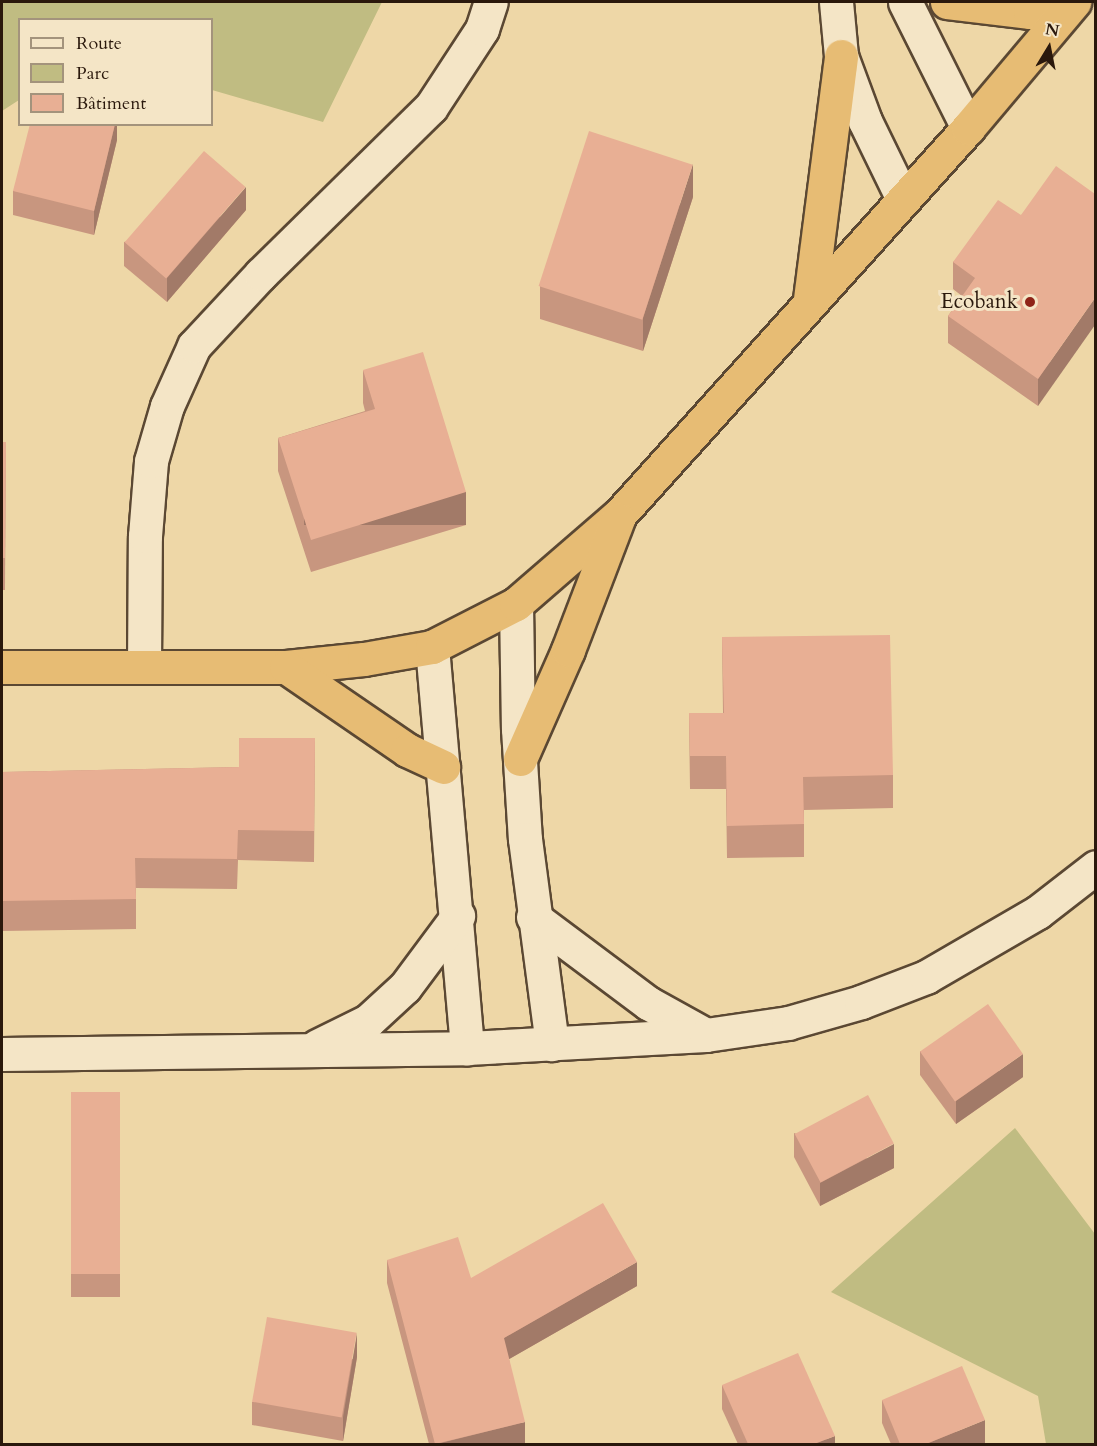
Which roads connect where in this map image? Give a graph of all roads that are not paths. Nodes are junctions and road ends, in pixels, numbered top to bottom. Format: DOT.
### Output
graph roads {
  1 [pos="491,2"];
  2 [pos="836,2"];
  3 [pos="905,2"];
  4 [pos="947,2"];
  5 [pos="1070,7"];
  6 [pos="841,56"];
  7 [pos="968,128"];
  8 [pos="902,196"];
  9 [pos="810,299"];
  10 [pos="620,514"];
  11 [pos="516,604"];
  12 [pos="432,647"];
  13 [pos="144,666"];
  14 [pos="2,667"];
  15 [pos="286,667"];
  16 [pos="520,759"];
  17 [pos="443,766"];
  18 [pos="1095,867"];
  19 [pos="458,916"];
  20 [pos="533,917"];
  21 [pos="706,1035"];
  22 [pos="552,1044"];
  23 [pos="467,1048"];
  24 [pos="310,1050"];
  25 [pos="2,1054"];
  1 -- 13 [label="street"];
  2 -- 6 [label="street"];
  3 -- 7 [label="street"];
  4 -- 5 [label="highway"];
  5 -- 7 [label="highway"];
  6 -- 8 [label="street"];
  6 -- 9 [label="highway"];
  7 -- 8 [label="highway"];
  8 -- 9 [label="highway"];
  9 -- 10 [label="highway"];
  10 -- 11 [label="highway"];
  10 -- 16 [label="highway"];
  11 -- 12 [label="highway"];
  11 -- 16 [label="street"];
  12 -- 15 [label="highway"];
  12 -- 17 [label="street"];
  13 -- 14 [label="highway"];
  13 -- 15 [label="highway"];
  15 -- 17 [label="highway"];
  16 -- 20 [label="street"];
  17 -- 19 [label="street"];
  18 -- 21 [label="street"];
  19 -- 23 [label="street"];
  19 -- 24 [label="street"];
  20 -- 21 [label="street"];
  20 -- 22 [label="street"];
  21 -- 22 [label="street"];
  22 -- 23 [label="street"];
  23 -- 24 [label="street"];
  24 -- 25 [label="street"];
}
